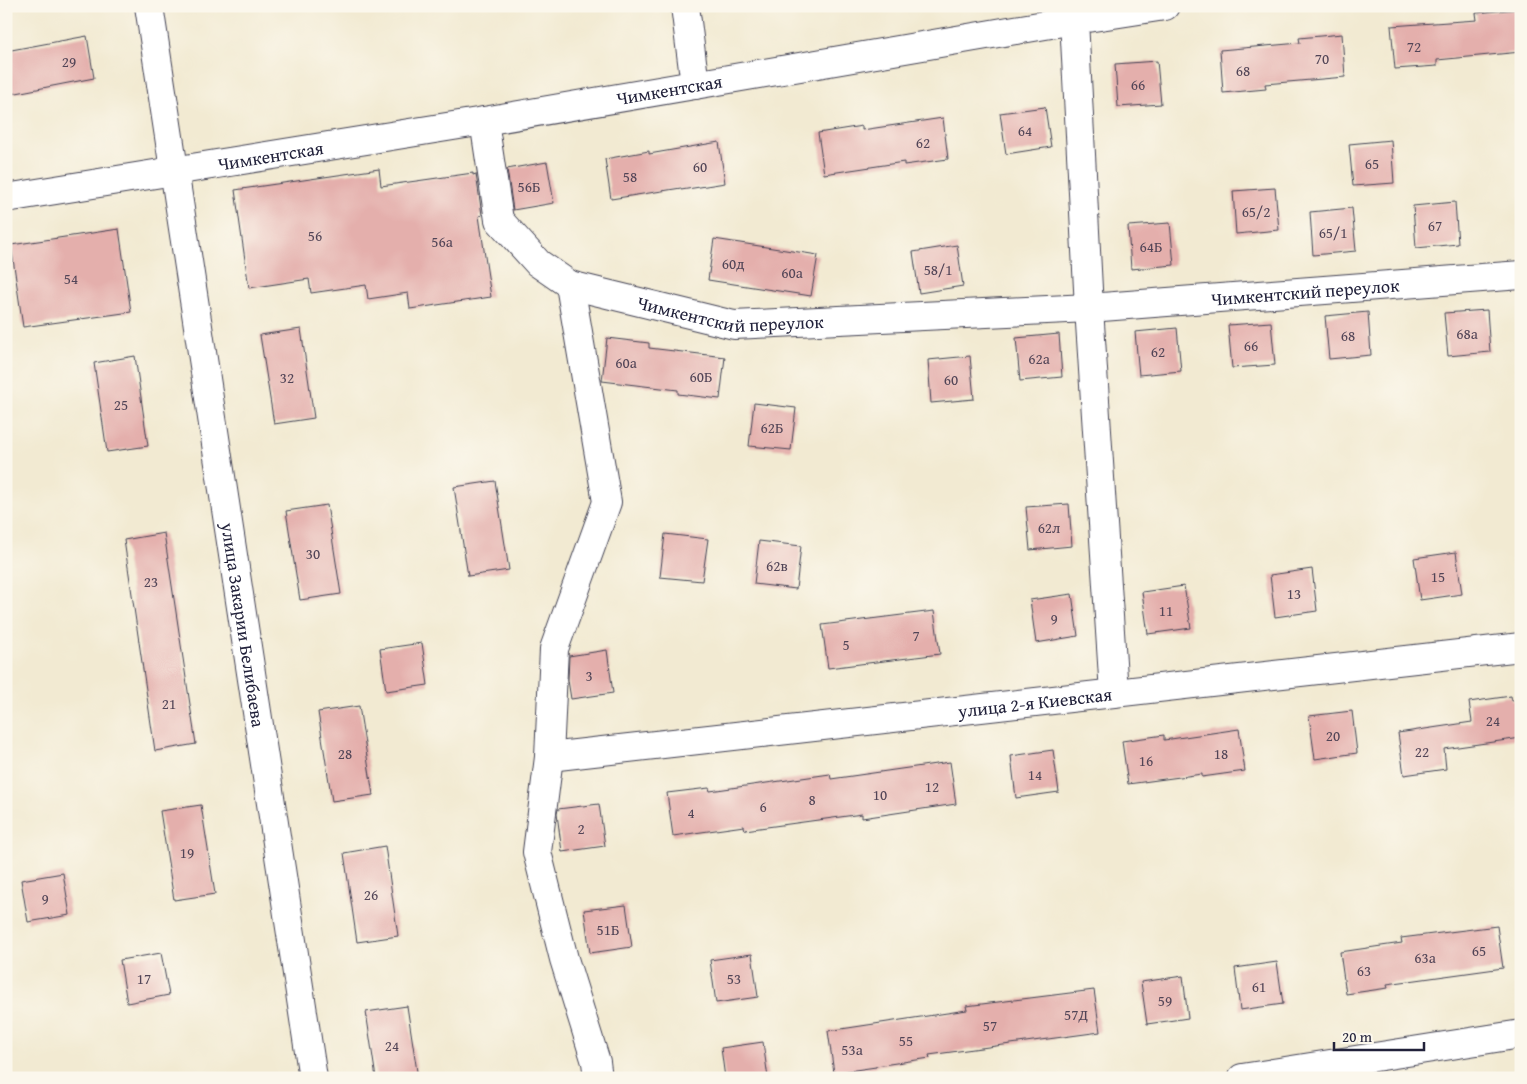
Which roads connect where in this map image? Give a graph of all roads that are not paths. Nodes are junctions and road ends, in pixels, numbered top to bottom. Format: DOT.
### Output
graph roads {
  1 [pos="149,6"];
  2 [pos="685,6"];
  3 [pos="1165,6"];
  4 [pos="1074,20"];
  5 [pos="695,85"];
  6 [pos="484,121"];
  7 [pos="174,172"];
  8 [pos="6,198"];
  9 [pos="1521,275"];
  10 [pos="570,285"];
  11 [pos="1089,308"];
  12 [pos="1521,647"];
  13 [pos="1114,693"];
  14 [pos="549,757"];
  15 [pos="1521,1034"];
  16 [pos="313,1078"];
  17 [pos="598,1078"];
  18 [pos="1242,1078"];
  1 -- 7 [label="street, улица Закарии Белибаева"];
  2 -- 5 [label="street"];
  3 -- 4 [label="street, Чимкентская"];
  4 -- 5 [label="street, Чимкентская"];
  4 -- 11 [label="street"];
  5 -- 6 [label="street, Чимкентская"];
  6 -- 7 [label="street, Чимкентская"];
  6 -- 10 [label="street, Чимкентский переулок"];
  7 -- 8 [label="street, Чимкентская"];
  7 -- 16 [label="street, улица Закарии Белибаева"];
  9 -- 11 [label="street, Чимкентский переулок"];
  10 -- 11 [label="street, Чимкентский переулок"];
  10 -- 14 [label="street"];
  11 -- 13 [label="street"];
  12 -- 13 [label="street, улица 2-я Киевская"];
  13 -- 14 [label="street, улица 2-я Киевская"];
  14 -- 17 [label="street"];
  15 -- 18 [label="street"];
}
